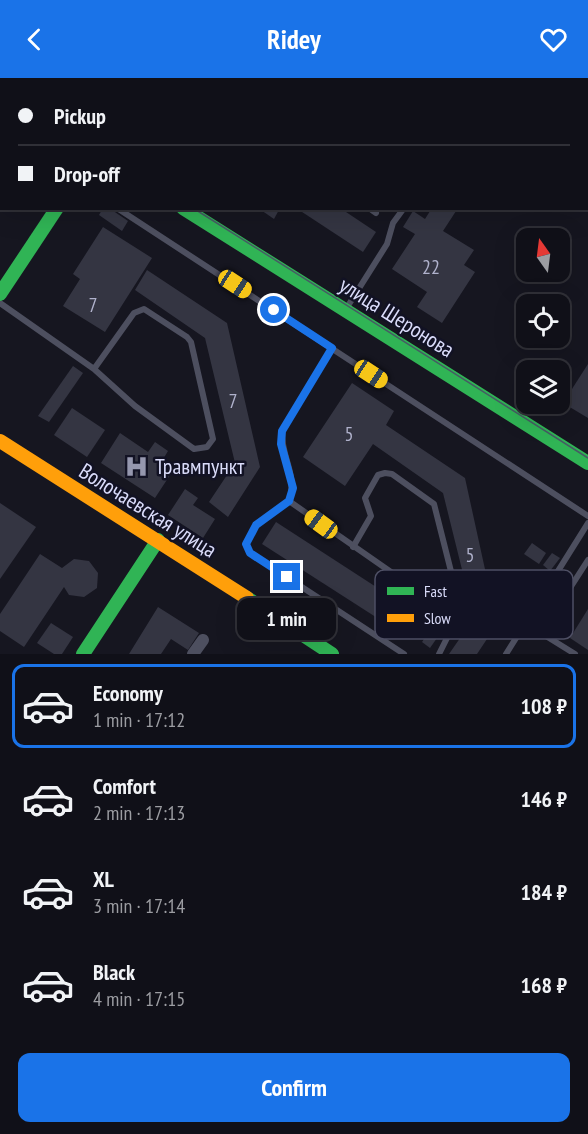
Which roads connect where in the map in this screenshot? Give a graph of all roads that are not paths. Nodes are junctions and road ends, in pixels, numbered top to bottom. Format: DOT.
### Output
graph roads {
  1 [pos="56,210"];
  2 [pos="120,210"];
  3 [pos="186,210"];
  4 [pos="372,210"];
  5 [pos="403,210"];
  6 [pos="376,213"];
  7 [pos="0,294"];
  8 [pos="0,303"];
  9 [pos="346,309"];
  10 [pos="332,348"];
  11 [pos="94,369"];
  12 [pos="0,441"];
  13 [pos="588,463"];
  14 [pos="289,501"];
  15 [pos="588,516"];
  16 [pos="588,523"];
  17 [pos="158,540"];
  18 [pos="353,547"];
  19 [pos="588,560"];
  20 [pos="387,570"];
  21 [pos="451,570"];
  22 [pos="559,570"];
  23 [pos="573,583"];
  24 [pos="375,635"];
  25 [pos="381,639"];
  26 [pos="446,639"];
  27 [pos="516,639"];
  28 [pos="550,639"];
  29 [pos="203,640"];
  30 [pos="82,654"];
  31 [pos="193,654"];
  32 [pos="332,654"];
  33 [pos="404,654"];
  34 [pos="439,654"];
  35 [pos="506,654"];
  36 [pos="575,654"];
  1 -- 7 [label="main road"];
  2 -- 10 [label="lane"];
  3 -- 9 [label="main road, улица Шеронова"];
  4 -- 6 [label="lane"];
  5 -- 9 [label="lane"];
  8 -- 11 [label="lane"];
  9 -- 13 [label="main road, улица Шеронова"];
  10 -- 14 [label="lane"];
  10 -- 15 [label="lane"];
  11 -- 11 [label="lane"];
  12 -- 17 [label="main road, Волочаевская улица"];
  14 -- 18 [label="lane"];
  14 -- 24 [label="lane"];
  16 -- 22 [label="lane"];
  17 -- 30 [label="main road"];
  17 -- 32 [label="main road, Волочаевская улица"];
  18 -- 20 [label="lane"];
  18 -- 21 [label="lane"];
  19 -- 23 [label="lane"];
  25 -- 33 [label="lane"];
  26 -- 34 [label="lane"];
  27 -- 35 [label="lane"];
  28 -- 36 [label="lane"];
  29 -- 31 [label="street"];
}
